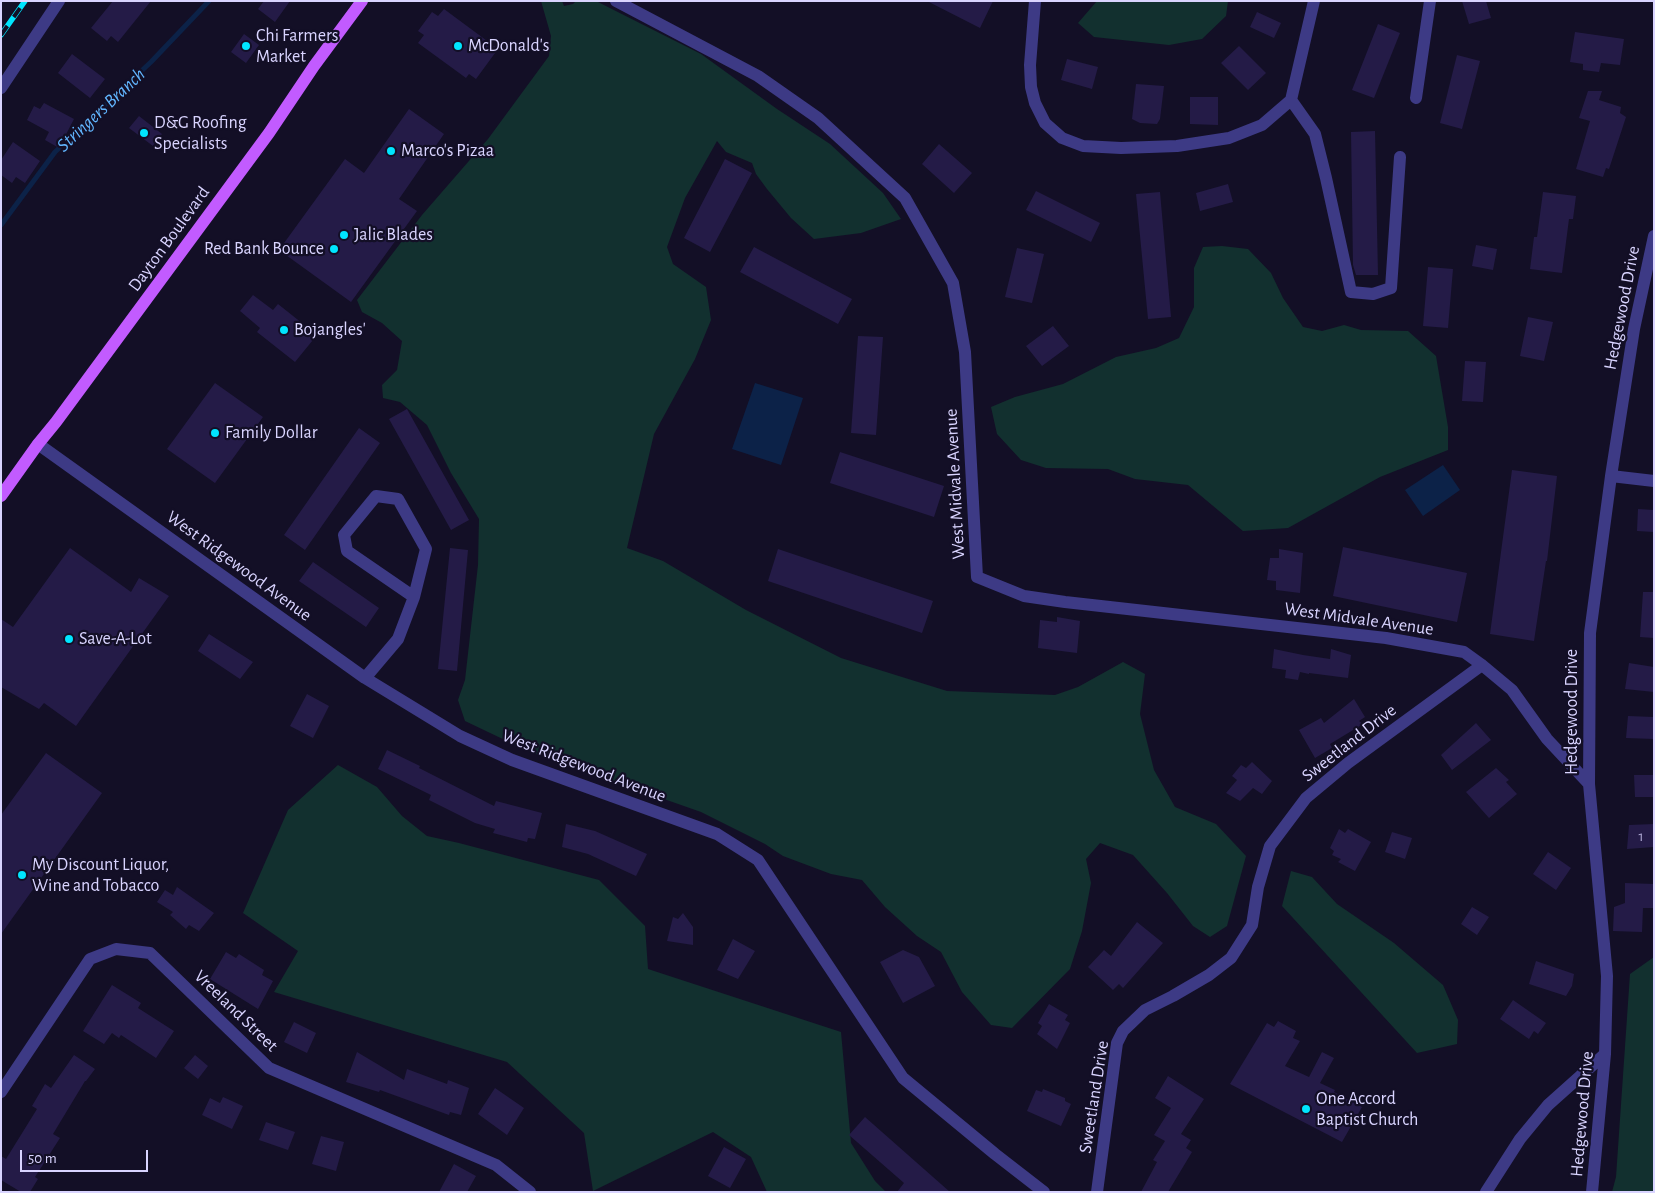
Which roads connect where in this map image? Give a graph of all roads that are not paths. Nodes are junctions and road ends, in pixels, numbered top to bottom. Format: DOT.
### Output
graph roads {
  1 [pos="59,1"];
  2 [pos="362,1"];
  3 [pos="616,1"];
  4 [pos="1035,1"];
  5 [pos="1314,1"];
  6 [pos="1430,1"];
  7 [pos="1,88"];
  8 [pos="1416,98"];
  9 [pos="1291,100"];
  10 [pos="1400,158"];
  11 [pos="1654,236"];
  12 [pos="38,444"];
  13 [pos="1611,476"];
  14 [pos="1654,481"];
  15 [pos="1,496"];
  16 [pos="414,597"];
  17 [pos="1482,665"];
  18 [pos="365,678"];
  19 [pos="1589,784"];
  20 [pos="1605,1054"];
  21 [pos="1,1092"];
  22 [pos="530,1192"];
  23 [pos="1044,1192"];
  24 [pos="1097,1192"];
  25 [pos="1486,1192"];
  26 [pos="1592,1192"];
  1 -- 7 [label="street"];
  2 -- 12 [label="main road, Dayton Boulevard"];
  3 -- 17 [label="street, West Midvale Avenue"];
  4 -- 9 [label="street"];
  5 -- 9 [label="street"];
  6 -- 8 [label="street"];
  9 -- 10 [label="street"];
  11 -- 13 [label="street, Hedgewood Drive"];
  12 -- 15 [label="main road, Dayton Boulevard"];
  12 -- 18 [label="street, West Ridgewood Avenue"];
  13 -- 14 [label="street"];
  13 -- 19 [label="street, Hedgewood Drive"];
  16 -- 16 [label="street"];
  16 -- 18 [label="street"];
  17 -- 19 [label="street, West Midvale Avenue"];
  17 -- 24 [label="street, Sweetland Drive"];
  18 -- 23 [label="street, West Ridgewood Avenue"];
  19 -- 20 [label="street, Hedgewood Drive"];
  20 -- 25 [label="street"];
  20 -- 26 [label="street, Hedgewood Drive"];
  21 -- 22 [label="street, Vreeland Street"];
}
